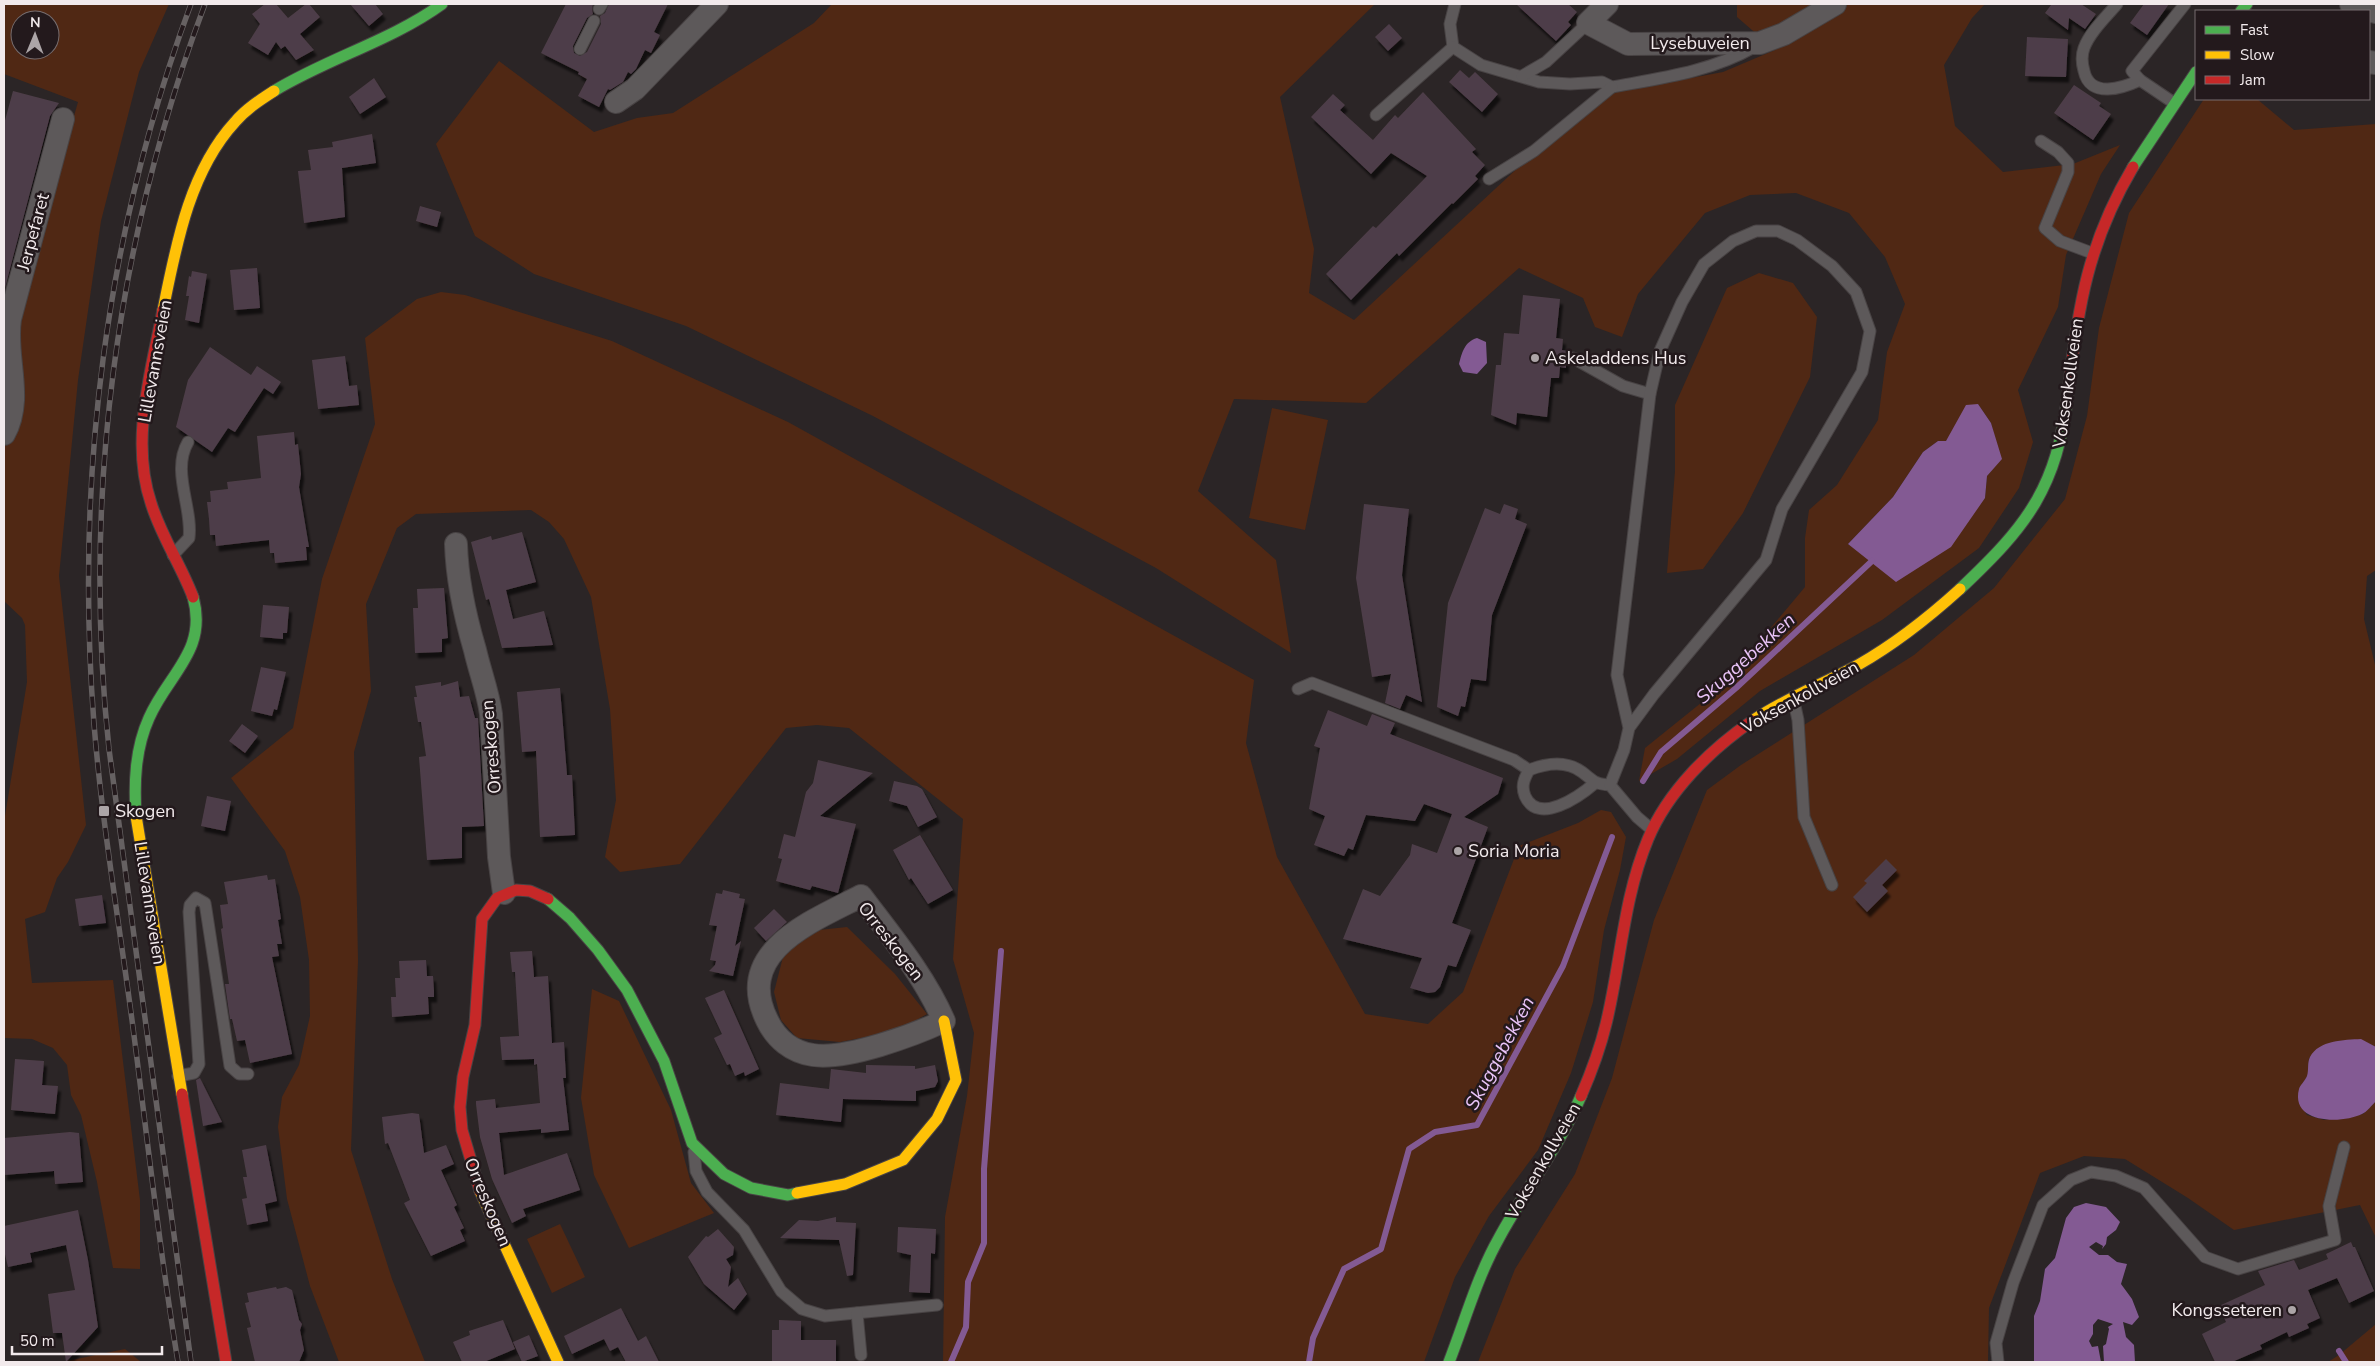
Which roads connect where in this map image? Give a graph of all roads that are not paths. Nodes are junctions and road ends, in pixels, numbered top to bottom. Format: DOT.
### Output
graph roads {
  1 [pos="442,4"];
  2 [pos="717,4"];
  3 [pos="1455,4"];
  4 [pos="1607,4"];
  5 [pos="1835,4"];
  6 [pos="2117,4"];
  7 [pos="2185,4"];
  8 [pos="2350,6"];
  9 [pos="2367,10"];
  10 [pos="594,21"];
  11 [pos="1588,23"];
  12 [pos="1760,43"];
  13 [pos="1453,47"];
  14 [pos="580,49"];
  15 [pos="2195,73"];
  16 [pos="1522,76"];
  17 [pos="2140,80"];
  18 [pos="1612,88"];
  19 [pos="616,102"];
  20 [pos="2174,103"];
  21 [pos="1376,115"];
  22 [pos="63,119"];
  23 [pos="2041,141"];
  24 [pos="1489,180"];
  25 [pos="2092,253"];
  26 [pos="1573,358"];
  27 [pos="7,360"];
  28 [pos="1650,394"];
  29 [pos="4,434"];
  30 [pos="188,442"];
  31 [pos="456,544"];
  32 [pos="173,555"];
  33 [pos="1298,689"];
  34 [pos="1793,697"];
  35 [pos="1629,728"];
  36 [pos="1529,770"];
  37 [pos="1595,783"];
  38 [pos="1610,785"];
  39 [pos="1652,829"];
  40 [pos="1832,885"];
  41 [pos="504,893"];
  42 [pos="944,1021"];
  43 [pos="248,1074"];
  44 [pos="178,1076"];
  45 [pos="692,1142"];
  46 [pos="2344,1147"];
  47 [pos="937,1305"];
  48 [pos="858,1313"];
  49 [pos="861,1355"];
  50 [pos="226,1362"];
  51 [pos="558,1362"];
  52 [pos="1449,1362"];
  53 [pos="1998,1362"];
  1 -- 32 [label="street, Lillevannsveien"];
  2 -- 19 [label="street"];
  3 -- 13 [label="lane"];
  4 -- 11 [label="street"];
  5 -- 12 [label="street, Lysebuveien"];
  6 -- 17 [label="lane"];
  7 -- 17 [label="lane"];
  8 -- 9 [label="street"];
  10 -- 14 [label="lane"];
  11 -- 12 [label="street, Lysebuveien"];
  11 -- 16 [label="lane"];
  12 -- 18 [label="lane"];
  13 -- 16 [label="lane"];
  13 -- 21 [label="lane"];
  15 -- 20 [label="street, Voksenkollveien"];
  16 -- 18 [label="lane"];
  17 -- 20 [label="lane"];
  18 -- 24 [label="lane"];
  20 -- 25 [label="street, Voksenkollveien"];
  22 -- 27 [label="street, Jerpefaret"];
  23 -- 25 [label="lane"];
  25 -- 34 [label="street, Voksenkollveien"];
  26 -- 28 [label="lane"];
  27 -- 29 [label="street, Jerpefaret"];
  28 -- 35 [label="lane"];
  28 -- 35 [label="lane"];
  30 -- 32 [label="lane"];
  31 -- 41 [label="street, Orreskogen"];
  32 -- 44 [label="street, Lillevannsveien"];
  33 -- 36 [label="lane"];
  34 -- 39 [label="street, Voksenkollveien"];
  34 -- 40 [label="lane"];
  35 -- 38 [label="lane"];
  36 -- 37 [label="lane"];
  36 -- 37 [label="lane"];
  37 -- 38 [label="lane"];
  38 -- 39 [label="lane"];
  39 -- 52 [label="street, Voksenkollveien"];
  41 -- 45 [label="street, Orreskogen"];
  41 -- 51 [label="street, Orreskogen"];
  42 -- 42 [label="street, Orreskogen"];
  42 -- 45 [label="street, Orreskogen"];
  43 -- 44 [label="lane"];
  44 -- 50 [label="street, Lillevannsveien"];
  45 -- 48 [label="lane, Orreskogen"];
  46 -- 53 [label="lane"];
  47 -- 48 [label="lane, Orreskogen"];
  48 -- 49 [label="lane"];
}
